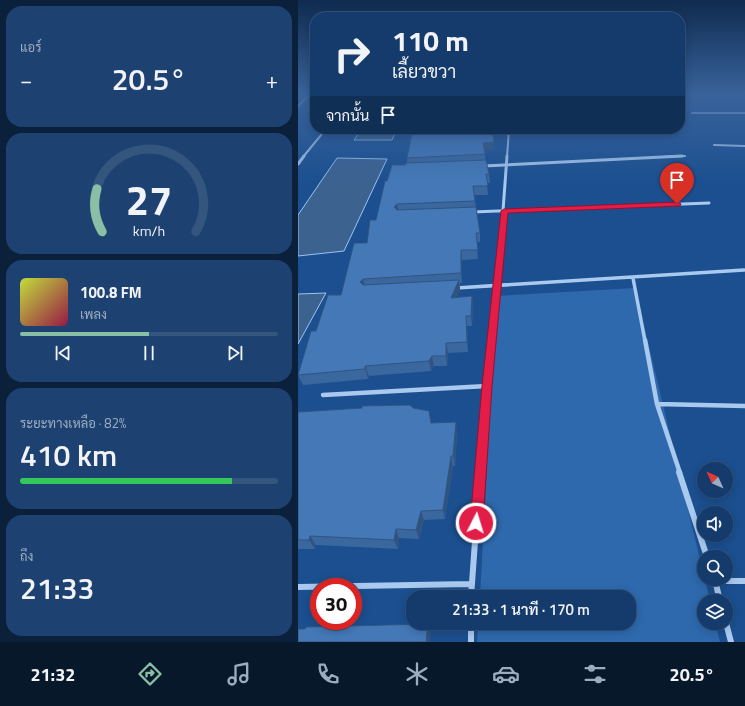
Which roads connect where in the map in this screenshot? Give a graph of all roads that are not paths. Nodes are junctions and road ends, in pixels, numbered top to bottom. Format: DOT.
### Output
graph roads {
  1 [pos="322,134"];
  2 [pos="509,134"];
  3 [pos="714,145"];
  4 [pos="745,146"];
  5 [pos="685,156"];
  6 [pos="298,164"];
  7 [pos="506,165"];
  8 [pos="476,166"];
  9 [pos="709,203"];
  10 [pos="504,211"];
  11 [pos="467,213"];
  12 [pos="744,270"];
  13 [pos="633,278"];
  14 [pos="497,285"];
  15 [pos="451,288"];
  16 [pos="487,386"];
  17 [pos="323,395"];
  18 [pos="657,404"];
  19 [pos="745,406"];
  20 [pos="705,550"];
  21 [pos="733,581"];
  22 [pos="745,581"];
  23 [pos="471,584"];
  24 [pos="298,587"];
  25 [pos="471,590"];
  26 [pos="471,630"];
  27 [pos="728,630"];
  28 [pos="471,642"];
  29 [pos="731,642"];
  1 -- 6 [label="street"];
  2 -- 7 [label="street"];
  3 -- 4 [label="street"];
  5 -- 7 [label="street"];
  7 -- 8 [label="street"];
  7 -- 10 [label="street"];
  9 -- 10 [label="street"];
  10 -- 11 [label="street"];
  10 -- 14 [label="street"];
  12 -- 13 [label="street"];
  13 -- 14 [label="street"];
  13 -- 18 [label="street"];
  14 -- 15 [label="street"];
  14 -- 16 [label="street"];
  16 -- 17 [label="street"];
  16 -- 23 [label="street"];
  18 -- 19 [label="street"];
  18 -- 20 [label="street"];
  21 -- 22 [label="street"];
  23 -- 24 [label="street"];
  23 -- 25 [label="street"];
  26 -- 28 [label="street"];
  27 -- 29 [label="street"];
}
